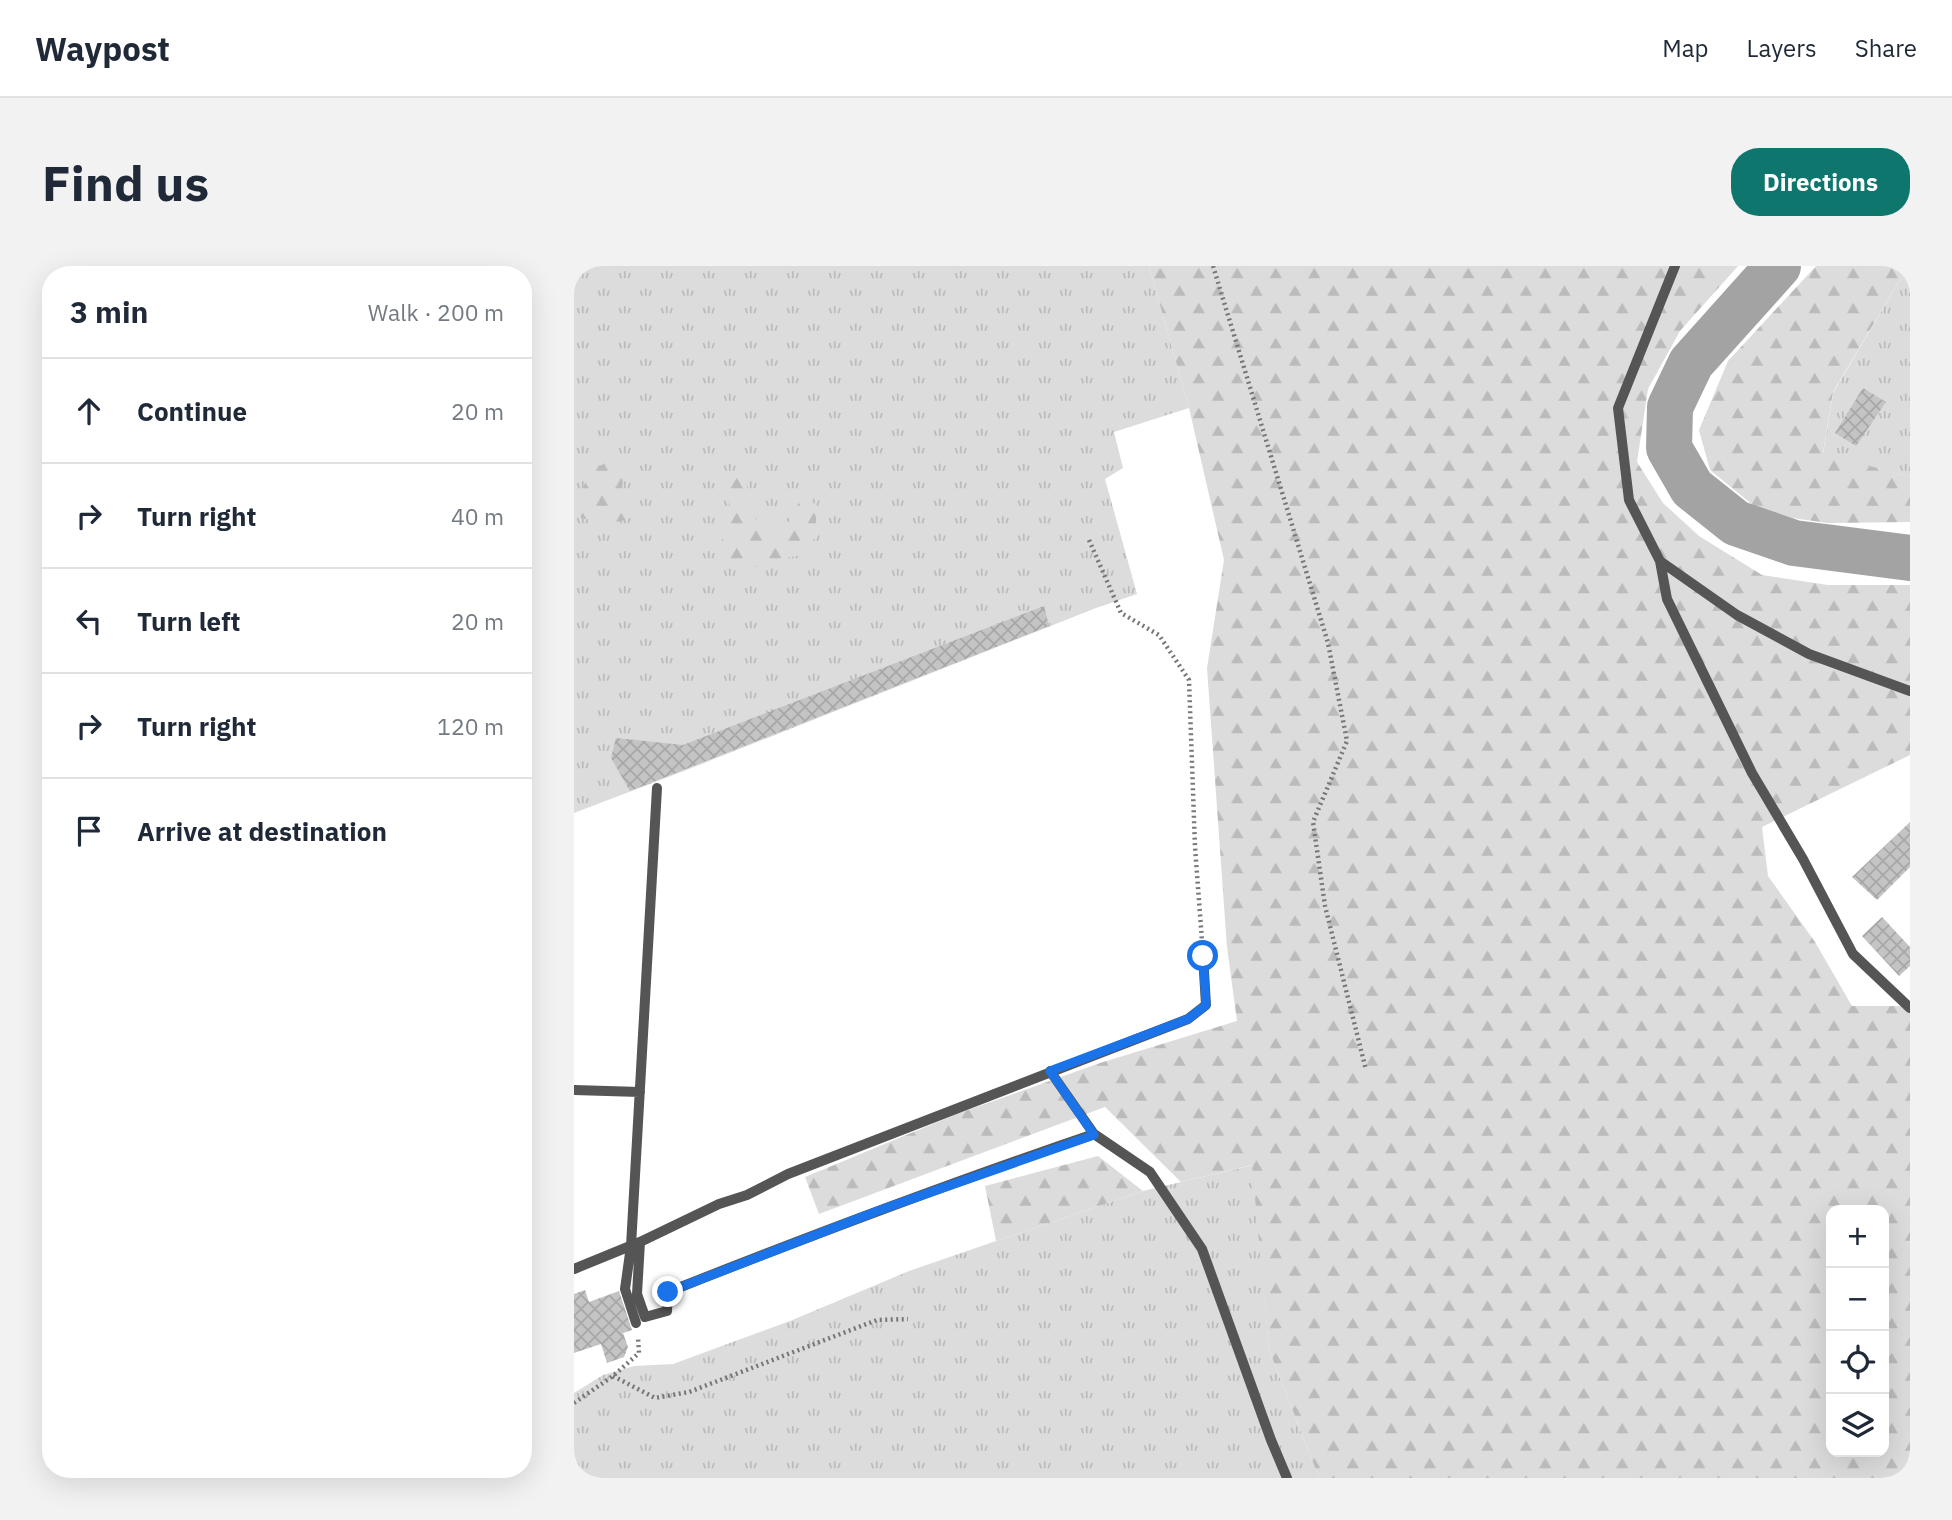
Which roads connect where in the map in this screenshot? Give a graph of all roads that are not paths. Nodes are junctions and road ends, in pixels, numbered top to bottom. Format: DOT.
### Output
graph roads {
  1 [pos="1675,266"];
  2 [pos="1660,561"];
  3 [pos="1910,691"];
  4 [pos="657,788"];
  5 [pos="1203,956"];
  6 [pos="1910,1008"];
  7 [pos="1050,1071"];
  8 [pos="574,1090"];
  9 [pos="640,1092"];
  10 [pos="1094,1135"];
  11 [pos="636,1244"];
  12 [pos="574,1269"];
  13 [pos="636,1323"];
  14 [pos="1287,1478"];
  1 -- 2 [label="lane"];
  2 -- 3 [label="lane"];
  2 -- 6 [label="lane"];
  4 -- 9 [label="lane"];
  5 -- 7 [label="lane"];
  7 -- 10 [label="lane"];
  7 -- 11 [label="lane"];
  8 -- 9 [label="lane"];
  9 -- 11 [label="lane"];
  10 -- 11 [label="lane"];
  10 -- 14 [label="lane"];
  11 -- 12 [label="lane"];
  11 -- 13 [label="lane"];
}
